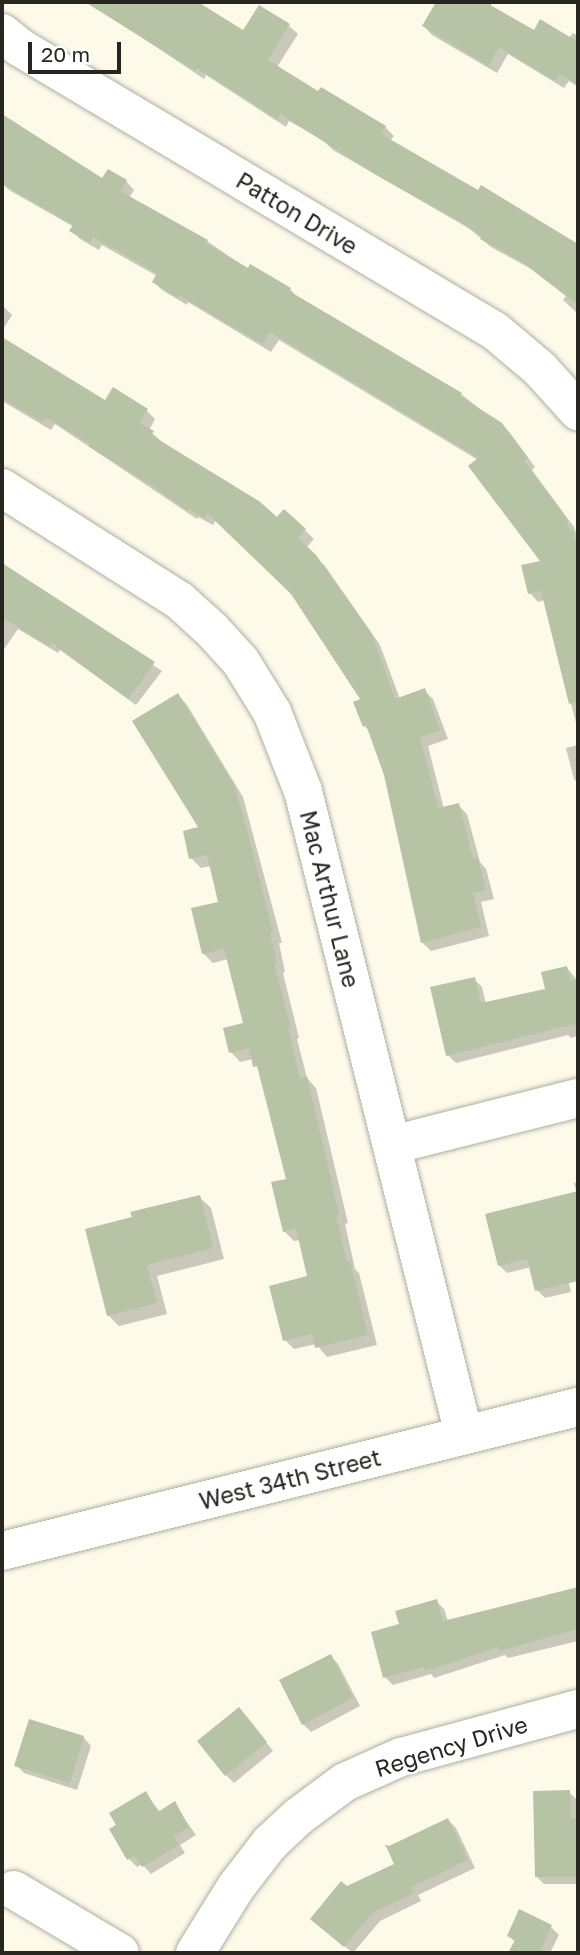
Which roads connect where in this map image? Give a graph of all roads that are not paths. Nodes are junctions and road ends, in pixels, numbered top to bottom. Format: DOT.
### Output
graph roads {
  1 [pos="2,33"];
  2 [pos="578,411"];
  3 [pos="2,488"];
  4 [pos="578,1098"];
  5 [pos="392,1145"];
  6 [pos="578,1407"];
  7 [pos="464,1435"];
  8 [pos="2,1551"];
  9 [pos="578,1709"];
  10 [pos="14,1890"];
  11 [pos="120,1953"];
  12 [pos="195,1953"];
  1 -- 2 [label="street, Patton Drive"];
  3 -- 5 [label="street, Mac Arthur Lane"];
  4 -- 5 [label="street"];
  5 -- 7 [label="street, Mac Arthur Lane"];
  6 -- 7 [label="street, West 34th Street"];
  7 -- 8 [label="street, West 34th Street"];
  9 -- 12 [label="street, Regency Drive"];
  10 -- 11 [label="street"];
}
